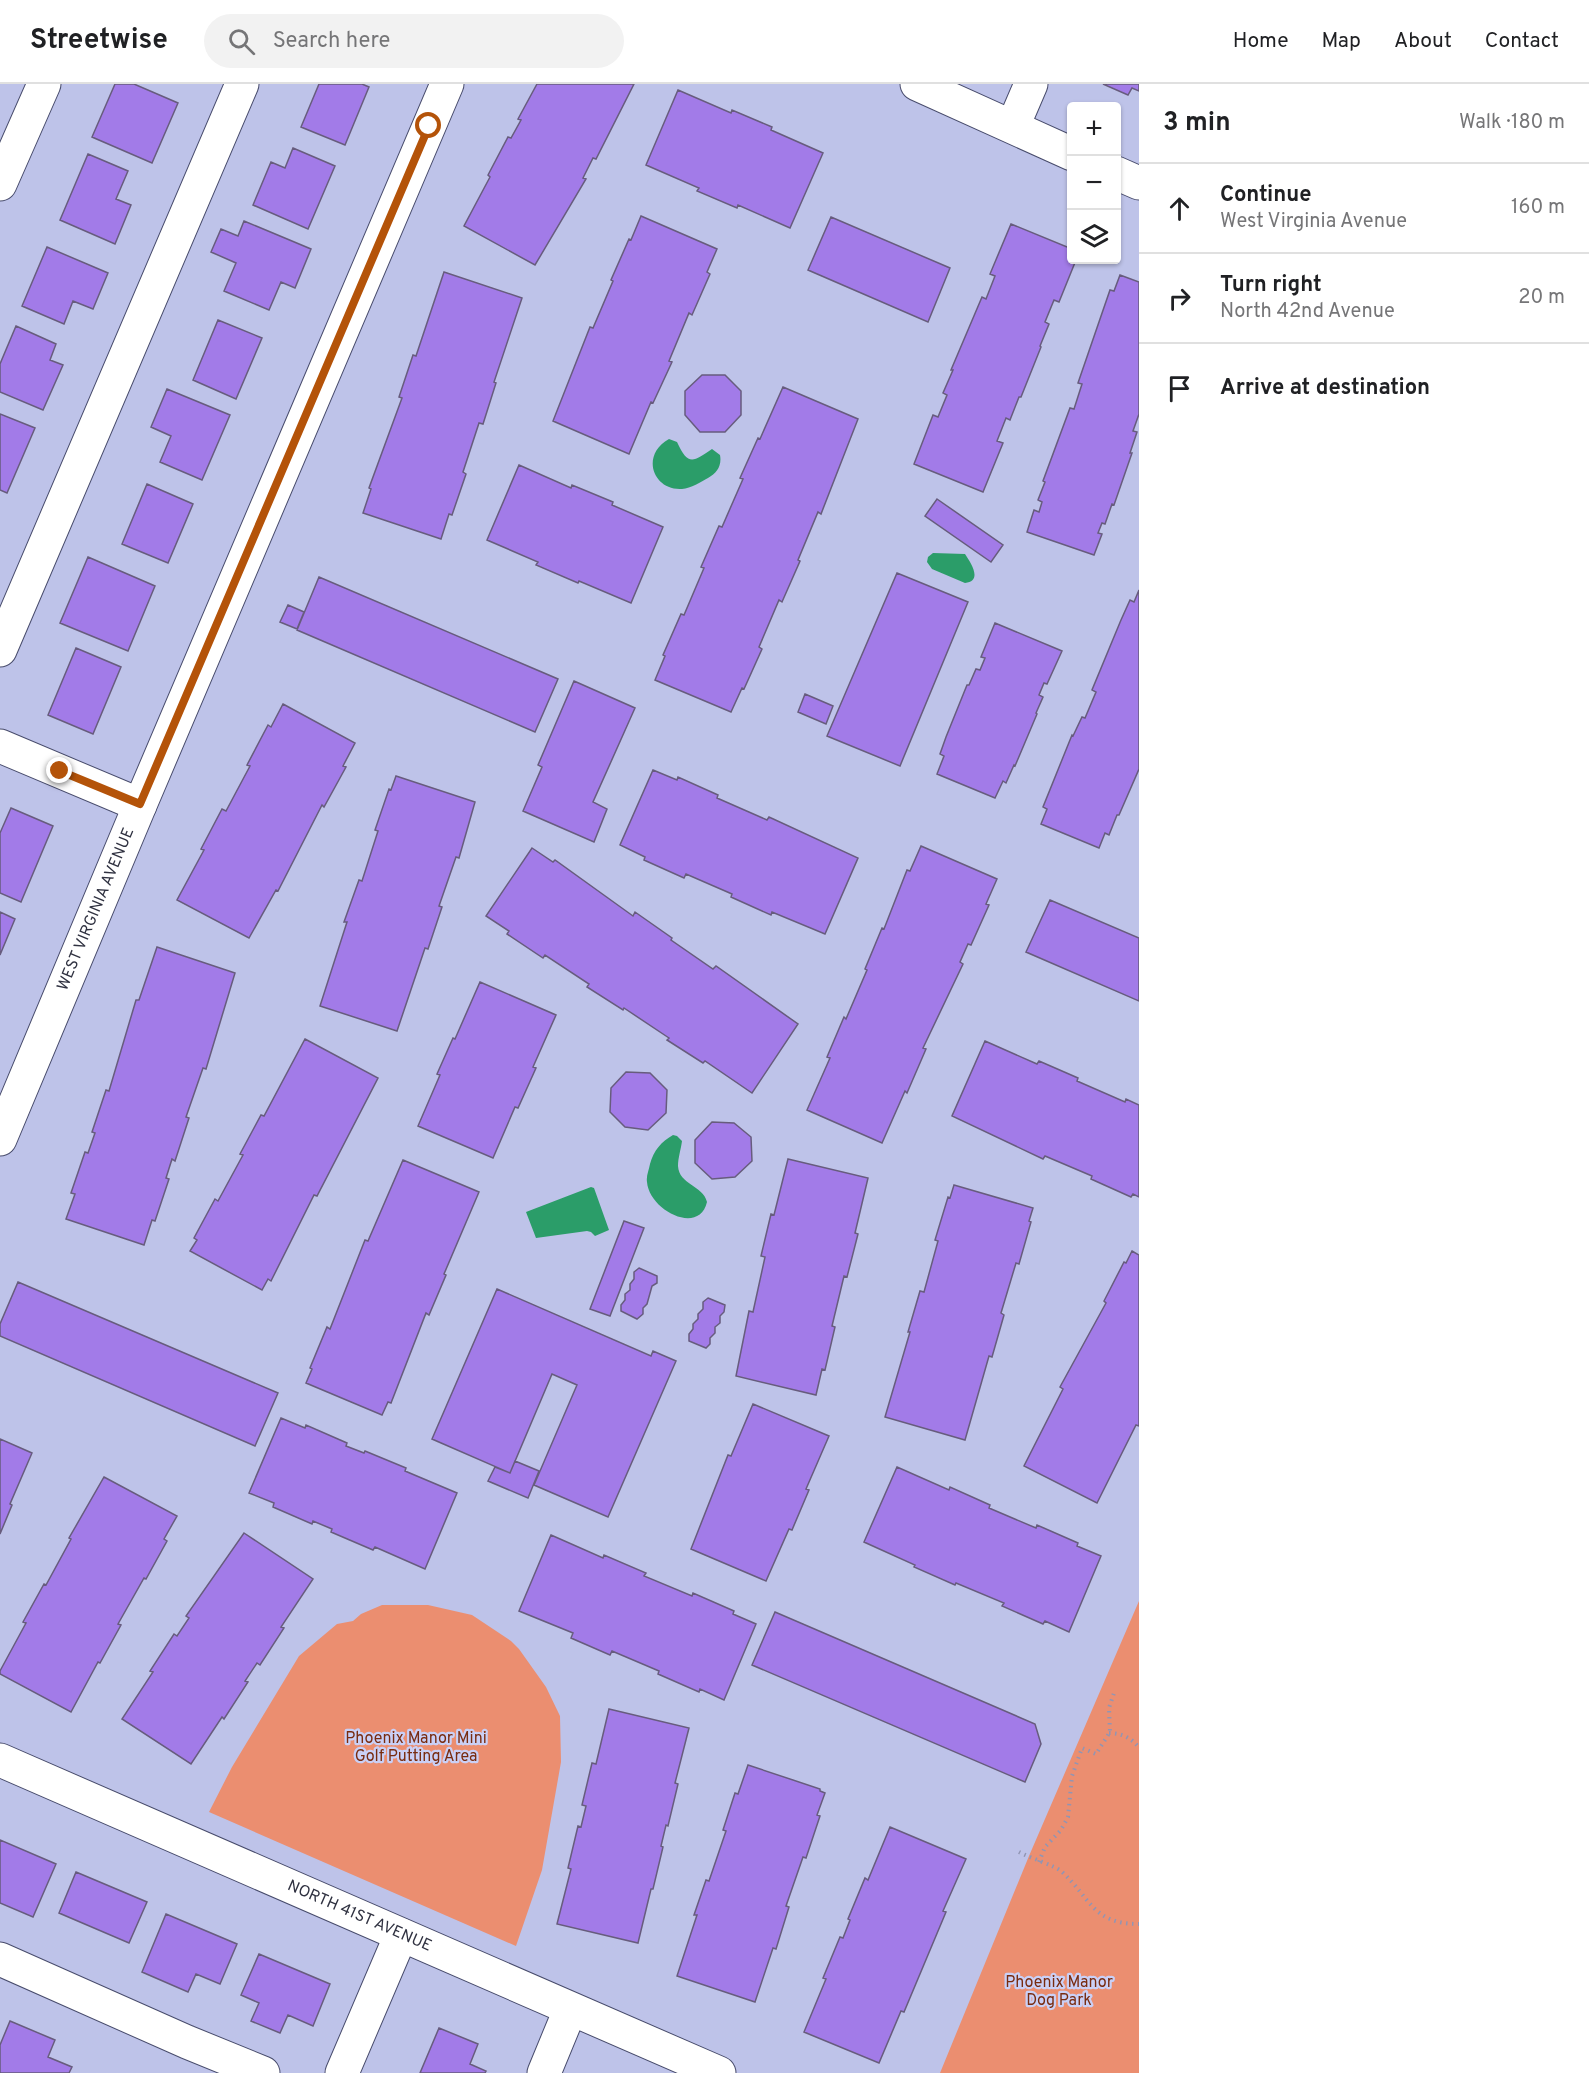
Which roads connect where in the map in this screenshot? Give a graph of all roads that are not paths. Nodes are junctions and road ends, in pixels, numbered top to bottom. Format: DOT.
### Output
graph roads {
  1 [pos="44,84"];
  2 [pos="242,84"];
  3 [pos="447,84"];
  4 [pos="917,84"];
  5 [pos="1031,84"];
  6 [pos="1013,126"];
  7 [pos="1067,152"];
  8 [pos="1121,175"];
  9 [pos="1139,183"];
  10 [pos="0,184"];
  11 [pos="0,650"];
  12 [pos="0,746"];
  13 [pos="140,804"];
  14 [pos="0,1139"];
  15 [pos="0,1760"];
  16 [pos="401,1935"];
  17 [pos="0,1959"];
  18 [pos="570,2010"];
  19 [pos="263,2073"];
  20 [pos="342,2073"];
  21 [pos="544,2073"];
  22 [pos="719,2073"];
  1 -- 10 [label="street"];
  2 -- 11 [label="street"];
  3 -- 13 [label="street, WEST VIRGINIA AVENUE"];
  4 -- 6 [label="street"];
  5 -- 6 [label="street"];
  6 -- 7 [label="street"];
  8 -- 9 [label="street"];
  12 -- 13 [label="street"];
  13 -- 14 [label="street, WEST VIRGINIA AVENUE"];
  15 -- 16 [label="street, NORTH 41ST AVENUE"];
  16 -- 18 [label="street, NORTH 41ST AVENUE"];
  16 -- 20 [label="street"];
  17 -- 19 [label="street"];
  18 -- 21 [label="street"];
  18 -- 22 [label="street, NORTH 41ST AVENUE"];
}
